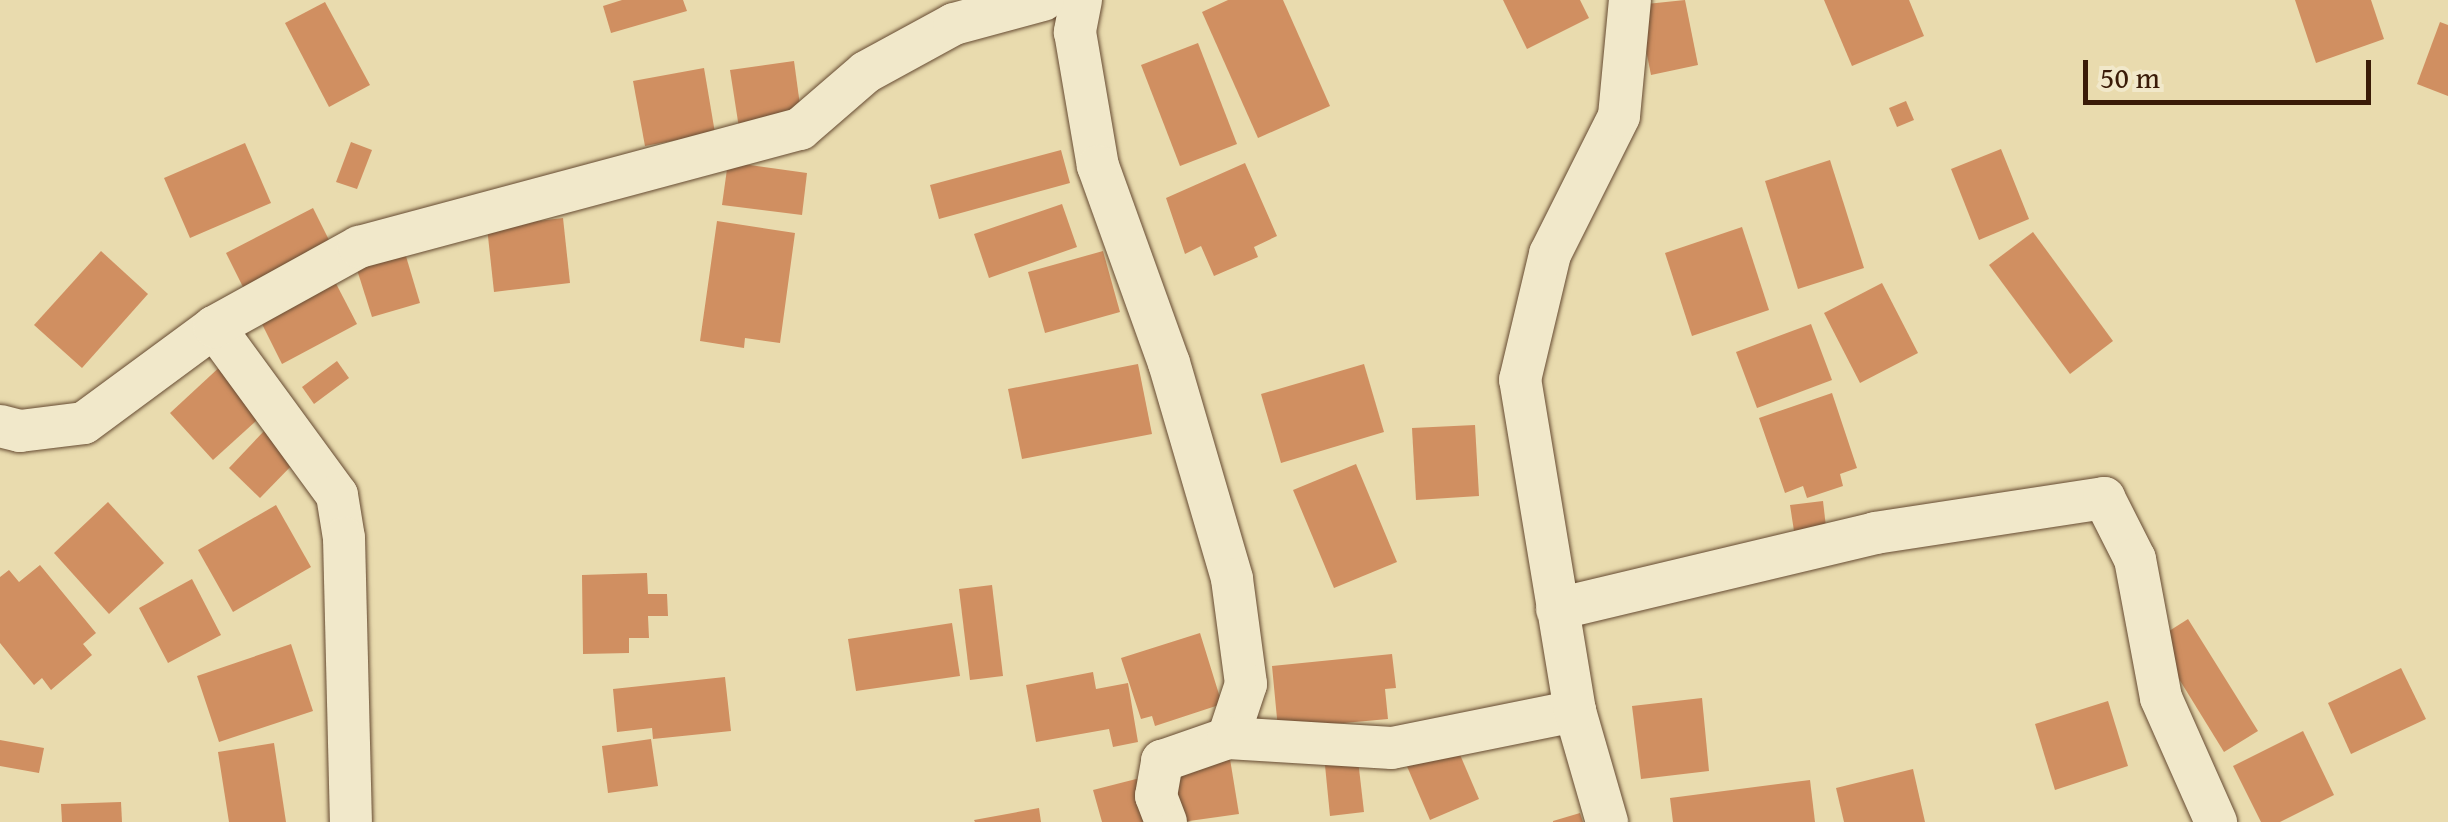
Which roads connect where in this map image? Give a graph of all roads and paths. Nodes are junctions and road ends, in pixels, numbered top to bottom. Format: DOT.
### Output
graph roads {
  1 [pos="1043,0"];
  2 [pos="1081,0"];
  3 [pos="1630,0"];
  4 [pos="214,327"];
  5 [pos="0,426"];
  6 [pos="1557,609"];
  7 [pos="1575,711"];
  8 [pos="1228,738"];
  9 [pos="351,822"];
  10 [pos="1166,822"];
  11 [pos="1607,822"];
  12 [pos="2216,822"];
  1 -- 4 [label="street"];
  2 -- 8 [label="street"];
  3 -- 6 [label="street"];
  4 -- 5 [label="street"];
  4 -- 9 [label="street"];
  6 -- 7 [label="street"];
  6 -- 12 [label="street"];
  7 -- 8 [label="street"];
  7 -- 11 [label="street"];
  8 -- 10 [label="street"];
}
